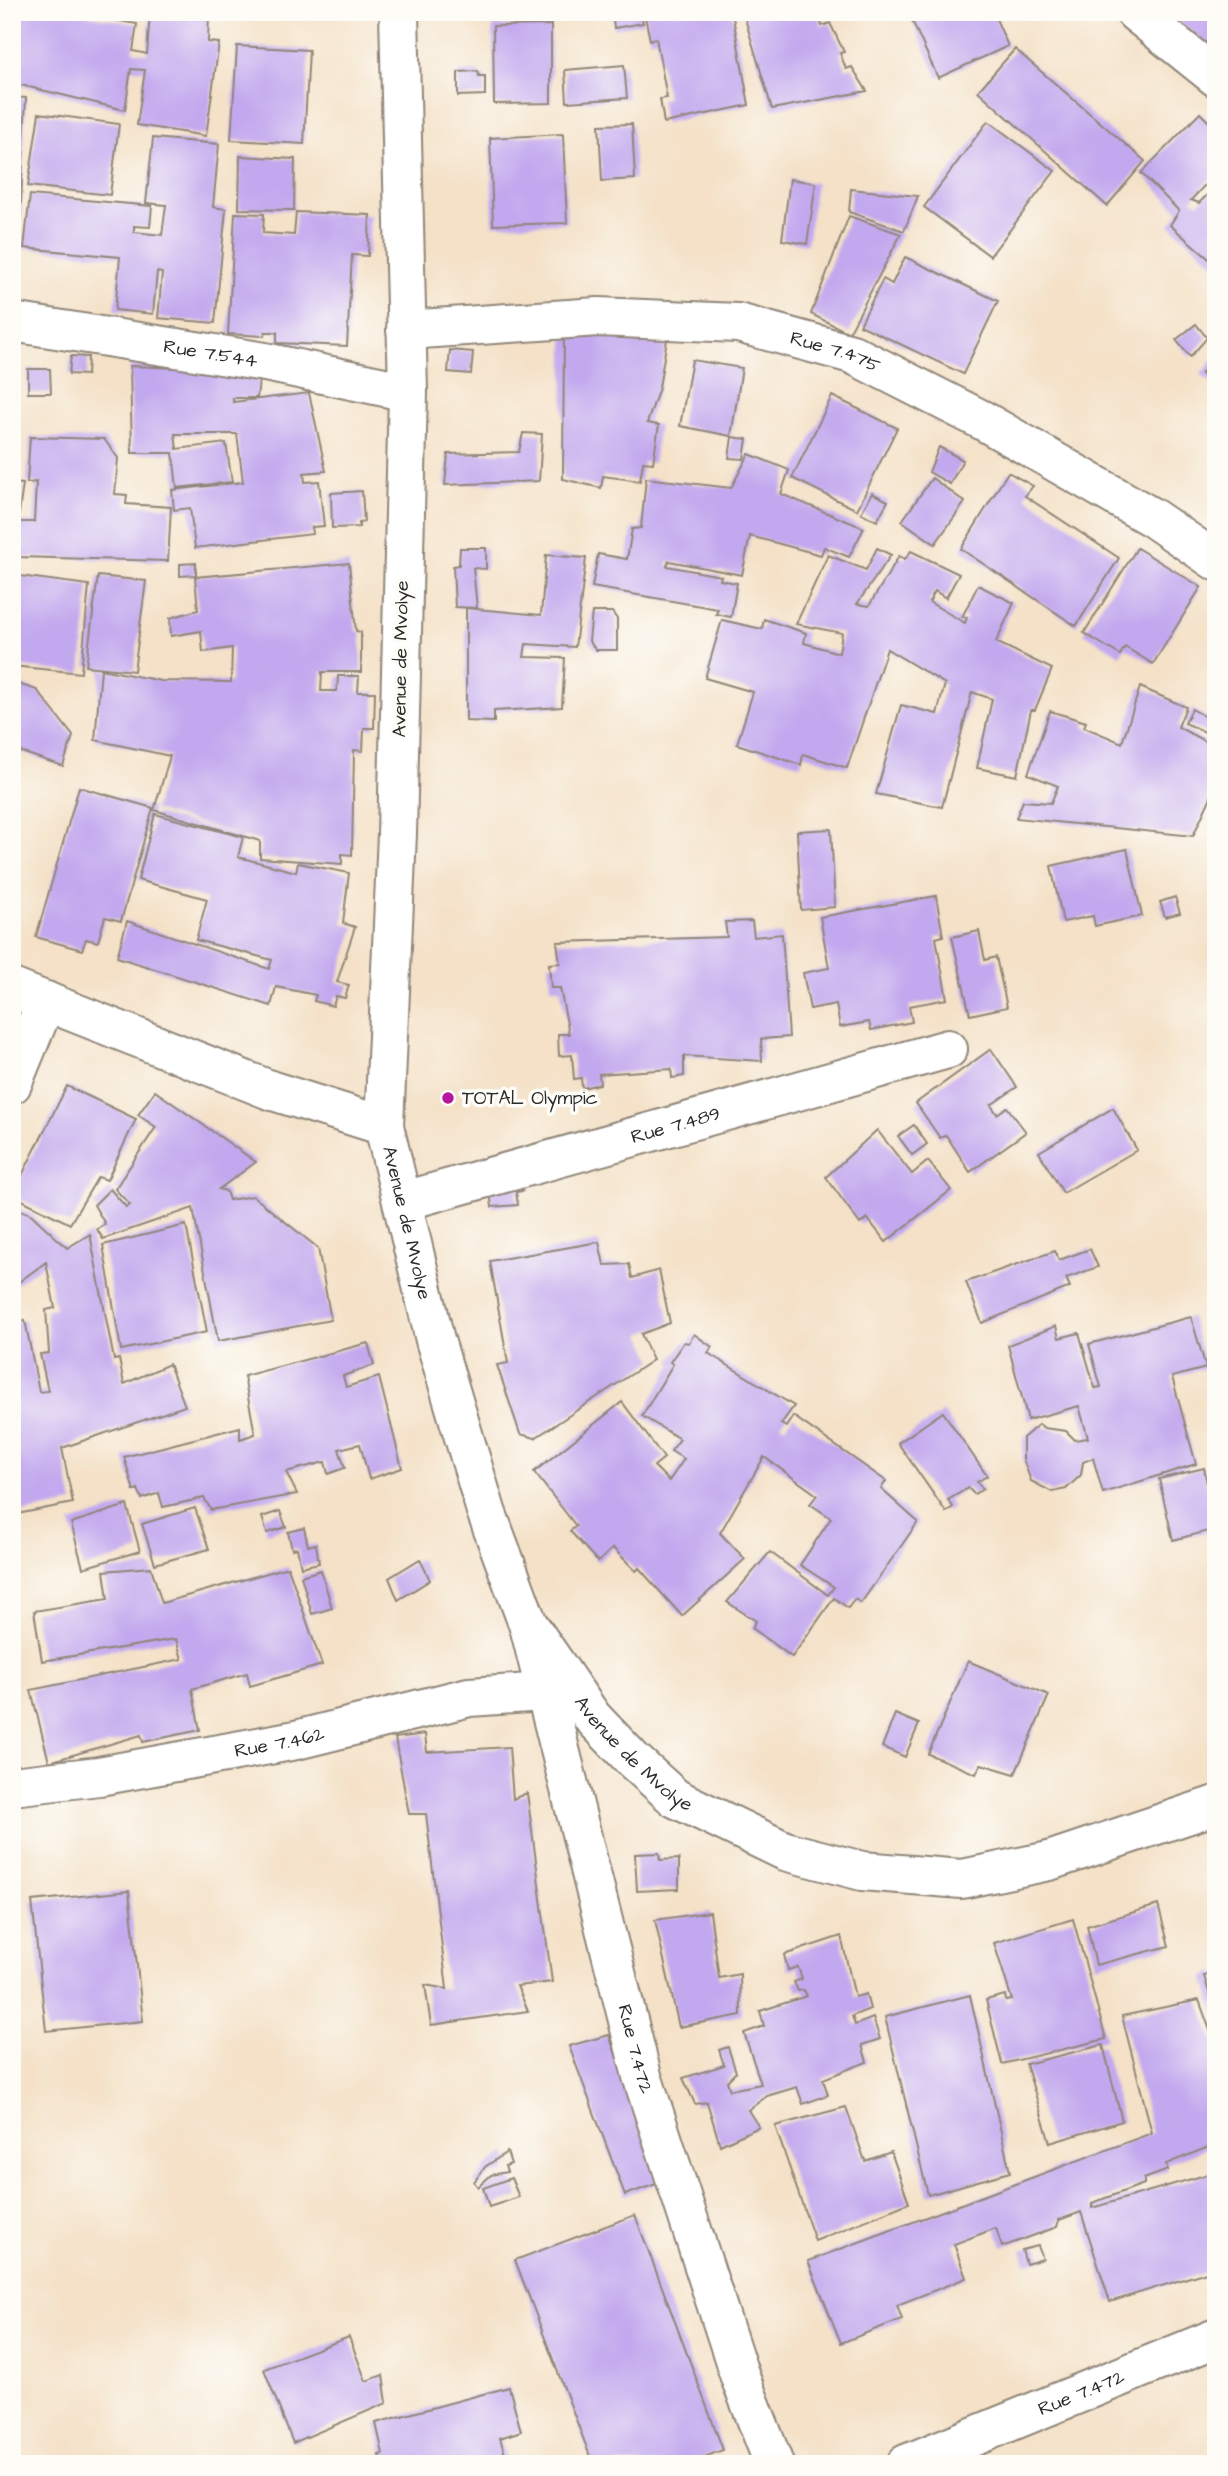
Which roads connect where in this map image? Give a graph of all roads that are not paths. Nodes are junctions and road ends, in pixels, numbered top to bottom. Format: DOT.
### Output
graph roads {
  1 [pos="399,12"];
  2 [pos="1135,12"];
  3 [pos="1216,77"];
  4 [pos="12,322"];
  5 [pos="406,330"];
  6 [pos="408,392"];
  7 [pos="1216,561"];
  8 [pos="29,994"];
  9 [pos="948,1049"];
  10 [pos="12,1084"];
  11 [pos="384,1126"];
  12 [pos="404,1201"];
  13 [pos="528,1624"];
  14 [pos="545,1692"];
  15 [pos="12,1786"];
  16 [pos="1216,1805"];
  17 [pos="1216,2338"];
  18 [pos="774,2464"];
  19 [pos="906,2464"];
  1 -- 5 [label="street, Avenue de Mvolye"];
  2 -- 3 [label="street"];
  4 -- 6 [label="street, Rue 7.544"];
  5 -- 6 [label="street, Avenue de Mvolye"];
  5 -- 7 [label="street, Rue 7.475"];
  6 -- 11 [label="street, Avenue de Mvolye"];
  8 -- 10 [label="street"];
  8 -- 11 [label="street"];
  9 -- 12 [label="street, Rue 7.489"];
  11 -- 12 [label="street, Avenue de Mvolye"];
  12 -- 13 [label="street, Avenue de Mvolye"];
  13 -- 14 [label="street, Rue 7.472"];
  13 -- 16 [label="street, Avenue de Mvolye"];
  14 -- 15 [label="street, Rue 7.462"];
  14 -- 18 [label="street, Rue 7.472"];
  17 -- 19 [label="street, Rue 7.472"];
}
